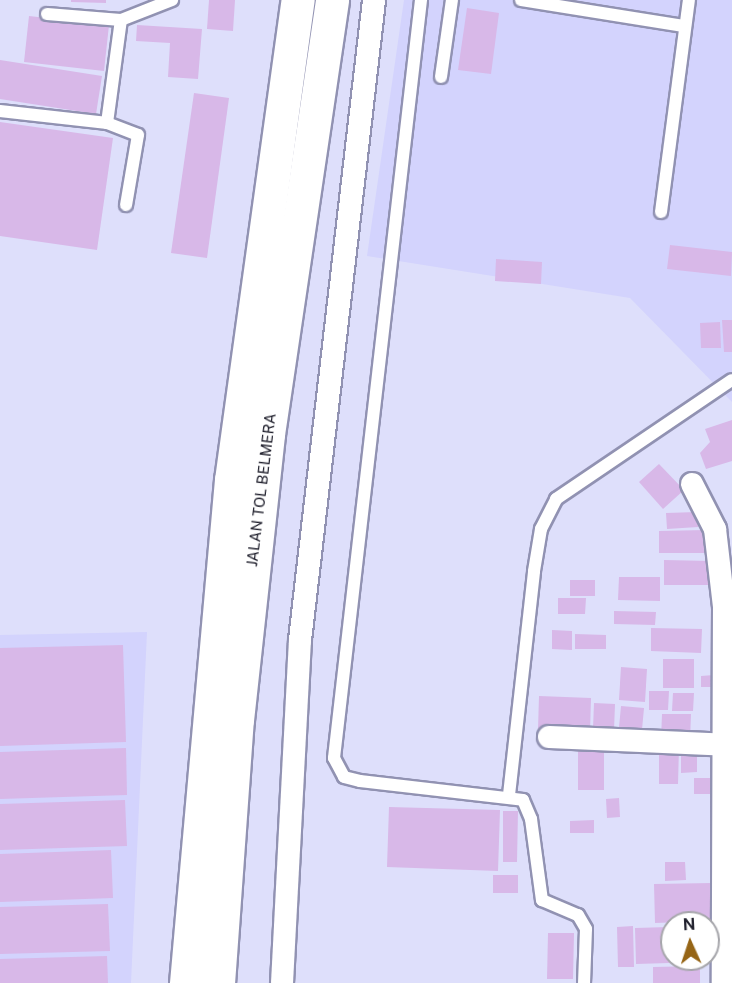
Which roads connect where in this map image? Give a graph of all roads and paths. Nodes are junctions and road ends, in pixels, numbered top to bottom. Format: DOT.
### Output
graph roads {
  1 [pos="171,0"];
  2 [pos="298,0"];
  3 [pos="332,0"];
  4 [pos="374,0"];
  5 [pos="421,0"];
  6 [pos="452,0"];
  7 [pos="521,0"];
  8 [pos="689,0"];
  9 [pos="47,14"];
  10 [pos="121,20"];
  11 [pos="684,26"];
  12 [pos="441,77"];
  13 [pos="0,111"];
  14 [pos="107,123"];
  15 [pos="126,205"];
  16 [pos="661,212"];
  17 [pos="732,380"];
  18 [pos="692,484"];
  19 [pos="728,607"];
  20 [pos="549,737"];
  21 [pos="728,745"];
  22 [pos="509,795"];
  23 [pos="727,870"];
  24 [pos="726,970"];
  25 [pos="186,983"];
  26 [pos="218,983"];
  27 [pos="282,983"];
  28 [pos="584,983"];
  1 -- 10 [label="lane"];
  2 -- 25 [label="highway, JALAN TOL BELMERA"];
  3 -- 26 [label="highway, JALAN TOL BELMERA"];
  4 -- 27 [label="street"];
  5 -- 22 [label="lane"];
  6 -- 12 [label="lane"];
  7 -- 11 [label="lane"];
  8 -- 11 [label="lane"];
  9 -- 10 [label="lane"];
  10 -- 14 [label="lane"];
  11 -- 16 [label="lane"];
  13 -- 14 [label="lane"];
  14 -- 15 [label="lane"];
  17 -- 22 [label="lane"];
  18 -- 19 [label="street"];
  19 -- 21 [label="street"];
  20 -- 21 [label="street"];
  21 -- 23 [label="street"];
  22 -- 28 [label="lane"];
  23 -- 24 [label="street"];
}
